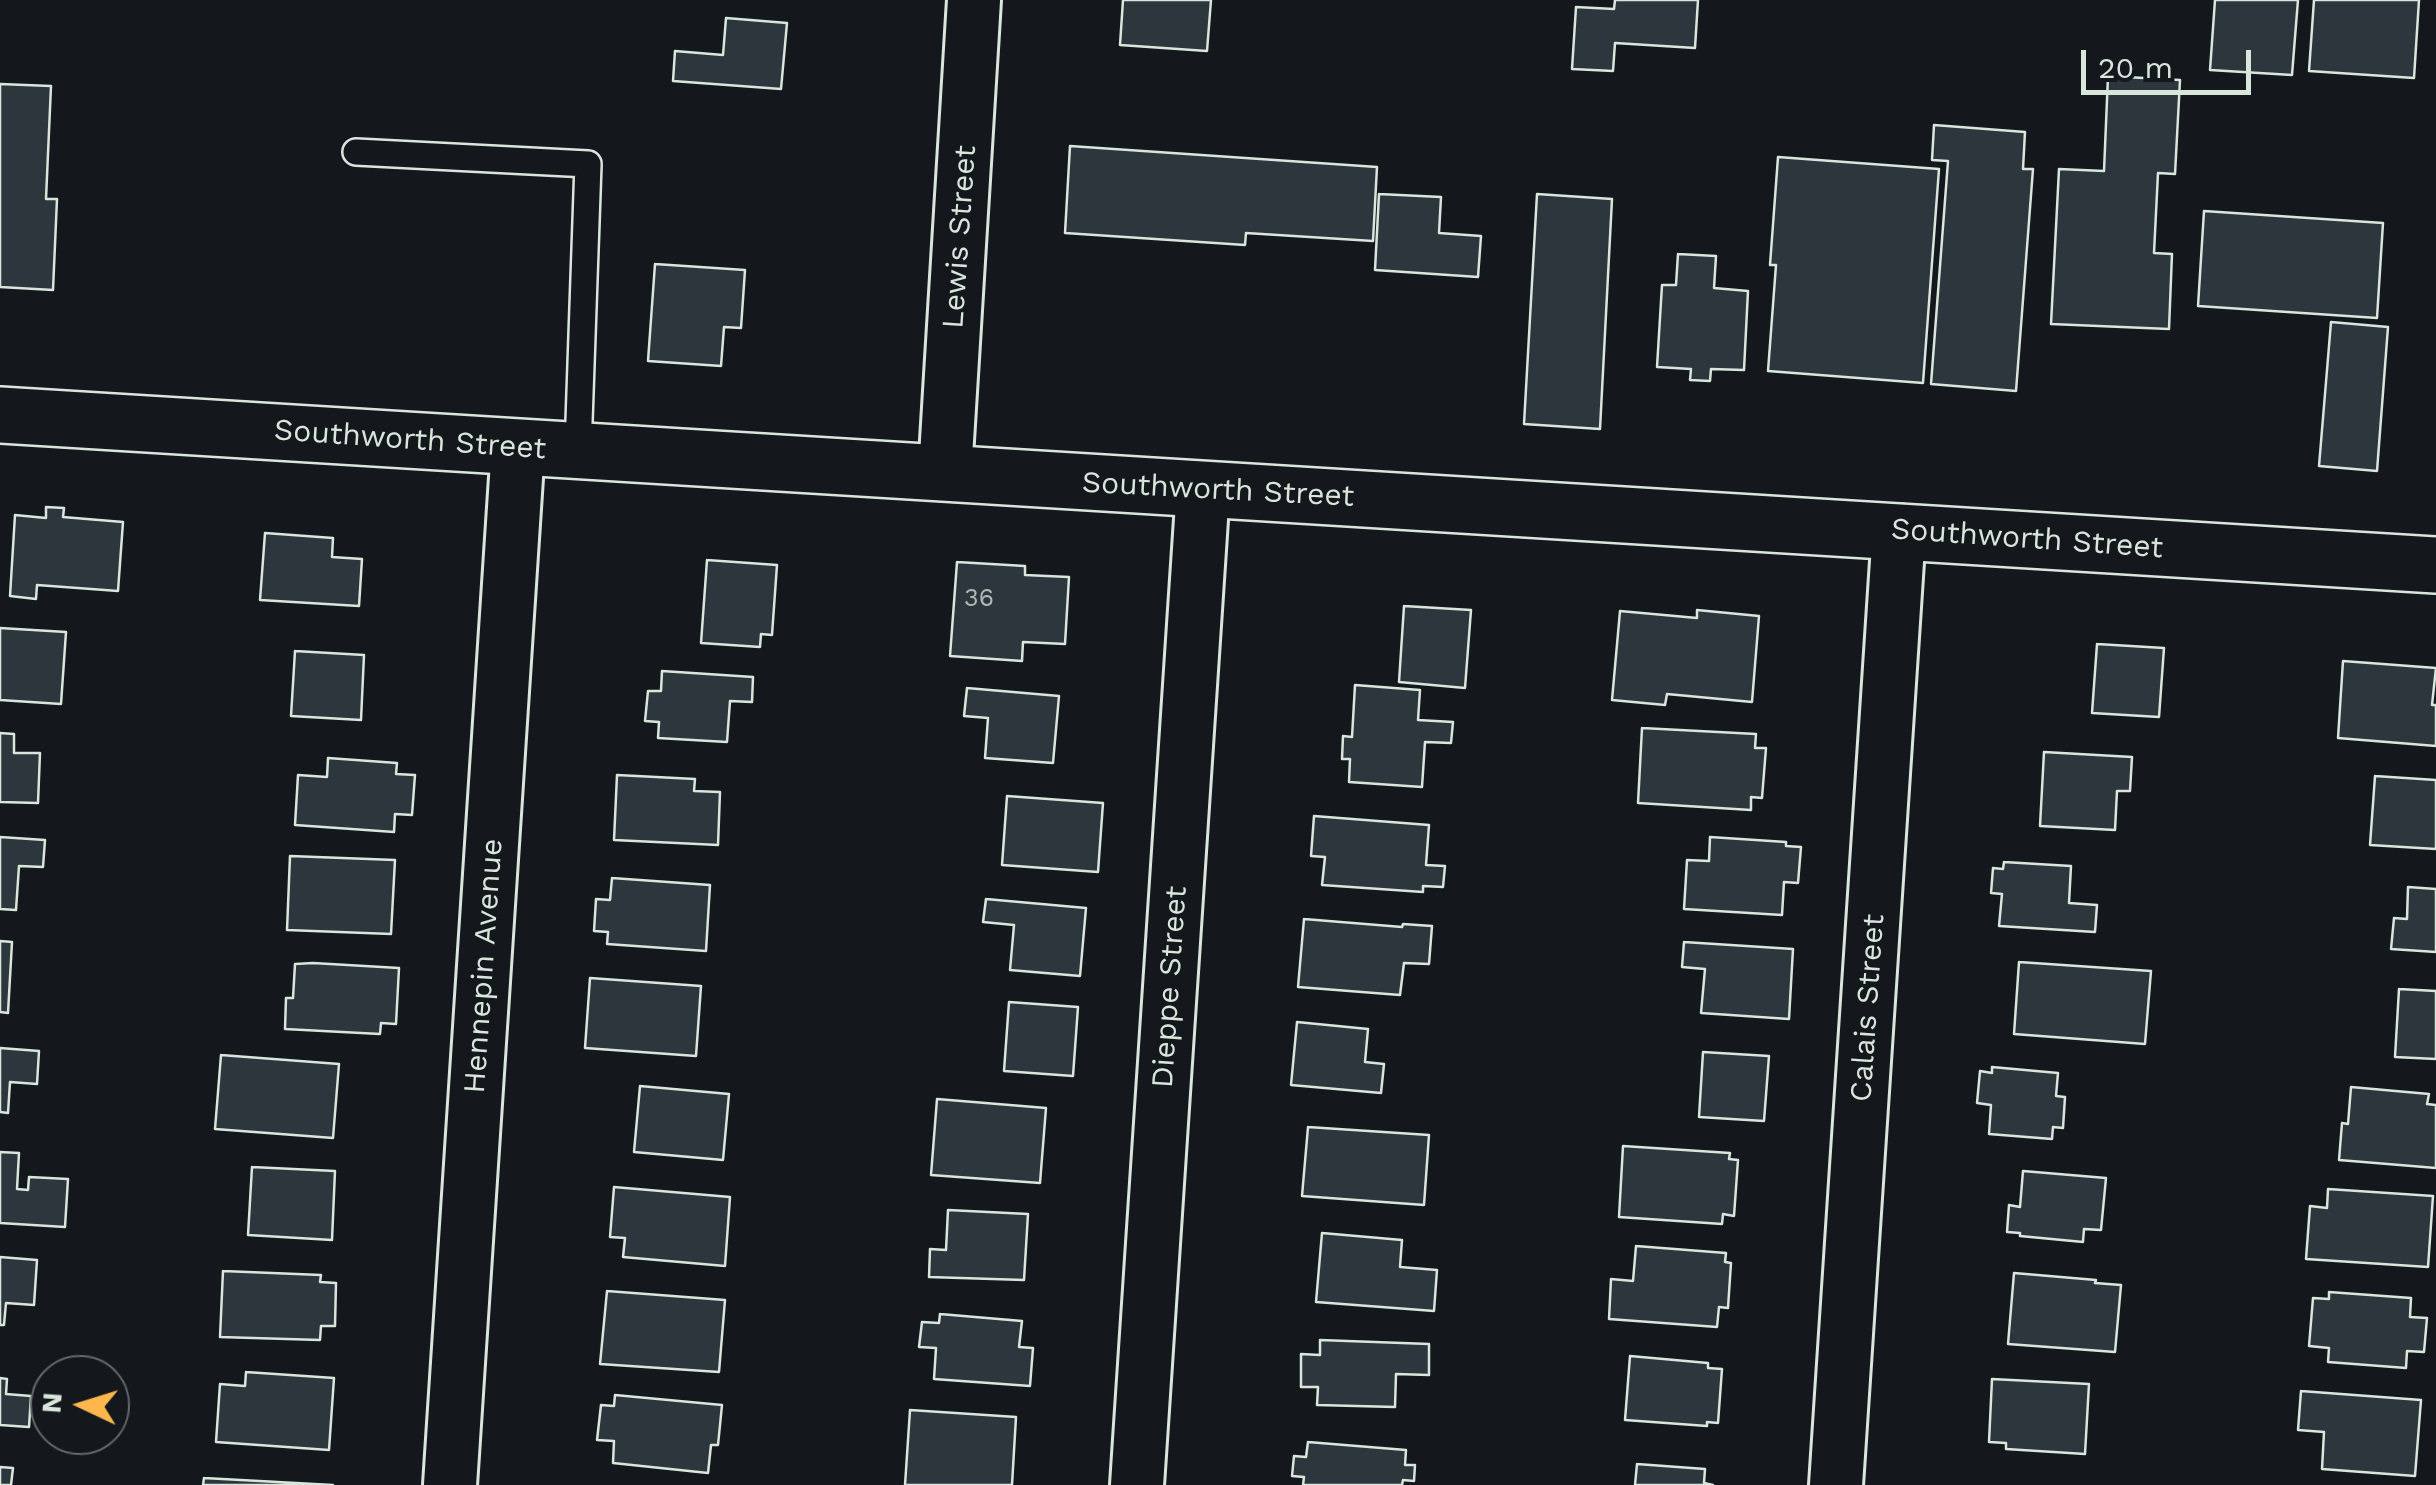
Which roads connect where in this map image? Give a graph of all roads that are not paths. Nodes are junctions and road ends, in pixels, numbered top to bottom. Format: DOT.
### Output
graph roads {
  1 [pos="974,0"];
  2 [pos="356,152"];
  3 [pos="0,415"];
  4 [pos="518,447"];
  5 [pos="578,450"];
  6 [pos="945,474"];
  7 [pos="1203,489"];
  8 [pos="1899,531"];
  9 [pos="2436,565"];
  10 [pos="450,1485"];
  11 [pos="1137,1485"];
  12 [pos="1836,1485"];
  1 -- 6 [label="street, Lewis Street"];
  2 -- 5 [label="lane"];
  3 -- 4 [label="main road, Southworth Street"];
  4 -- 5 [label="main road, Southworth Street"];
  4 -- 10 [label="street, Hennepin Avenue"];
  5 -- 6 [label="main road, Southworth Street"];
  6 -- 7 [label="main road, Southworth Street"];
  7 -- 8 [label="main road, Southworth Street"];
  7 -- 11 [label="street, Dieppe Street"];
  8 -- 9 [label="main road, Southworth Street"];
  8 -- 12 [label="street, Calais Street"];
}
